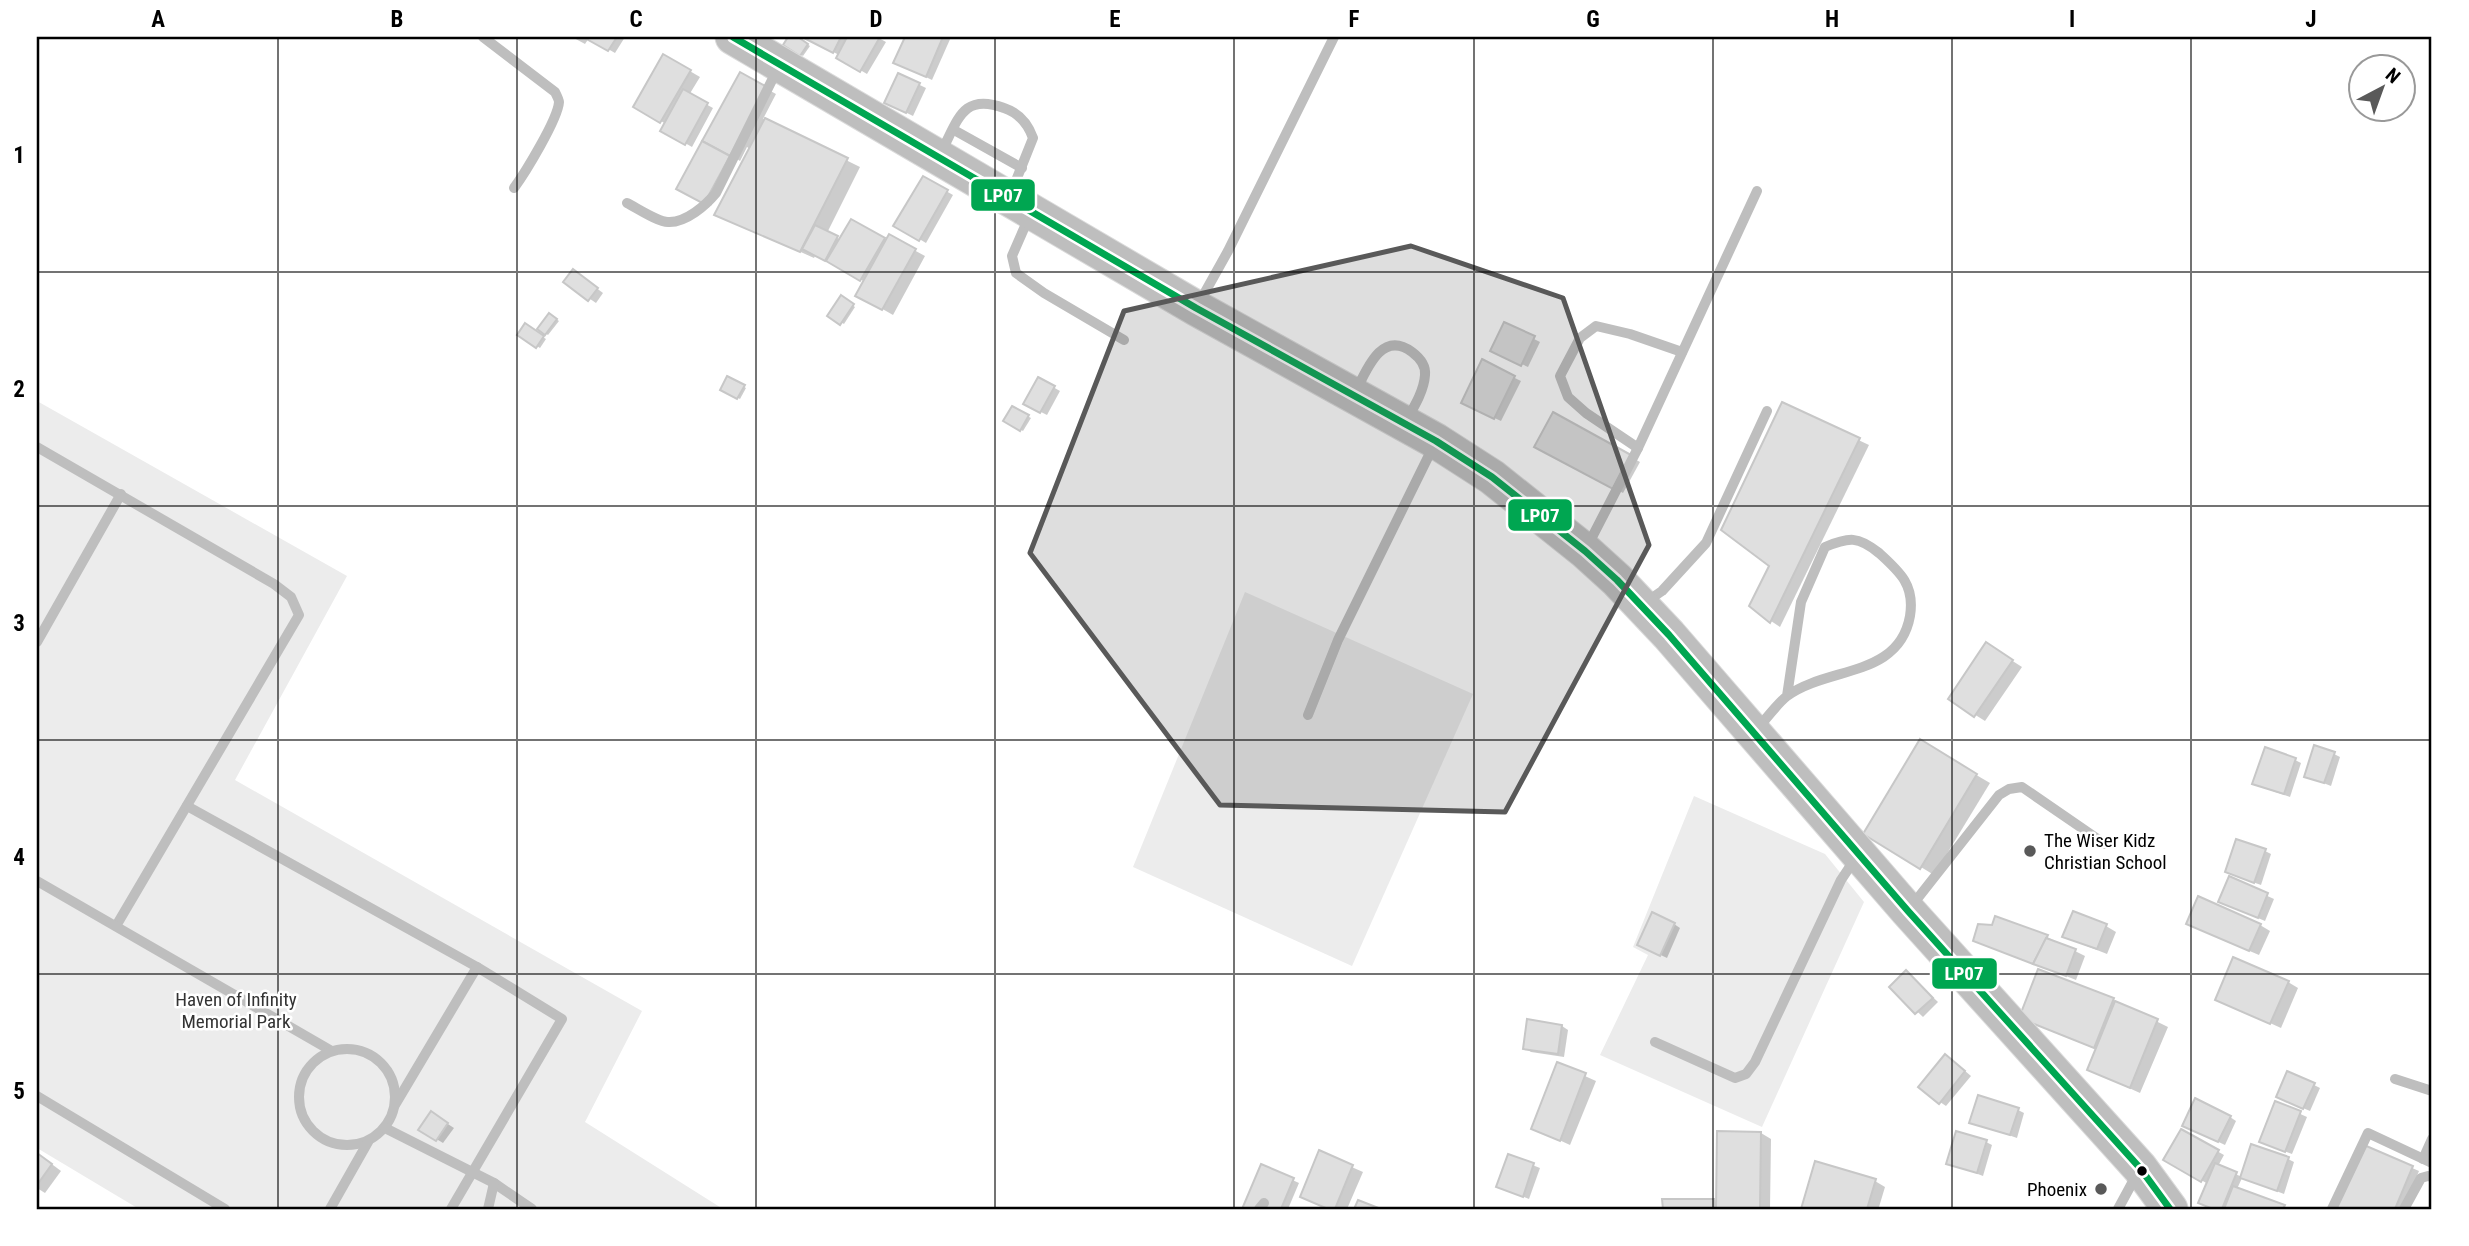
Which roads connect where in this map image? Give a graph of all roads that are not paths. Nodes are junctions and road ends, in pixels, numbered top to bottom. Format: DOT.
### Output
graph roads {
  1 [pos="483,37"];
  2 [pos="733,37"];
  3 [pos="1334,37"];
  4 [pos="780,64"];
  5 [pos="946,143"];
  6 [pos="514,188"];
  7 [pos="1757,191"];
  8 [pos="1020,192"];
  9 [pos="627,203"];
  10 [pos="1196,308"];
  11 [pos="1124,340"];
  12 [pos="1682,352"];
  13 [pos="1354,396"];
  14 [pos="1767,411"];
  15 [pos="1405,424"];
  16 [pos="1436,441"];
  17 [pos="37,447"];
  18 [pos="1638,448"];
  19 [pos="121,494"];
  20 [pos="1585,551"];
  21 [pos="1642,606"];
  22 [pos="37,642"];
  23 [pos="1787,696"];
  24 [pos="1308,715"];
  25 [pos="1754,733"];
  26 [pos="187,806"];
  27 [pos="2105,844"];
  28 [pos="1858,853"];
  29 [pos="37,881"];
  30 [pos="1908,911"];
  31 [pos="116,926"];
  32 [pos="477,967"];
  33 [pos="1656,1042"];
  34 [pos="330,1050"];
  35 [pos="2395,1079"];
  36 [pos="2432,1091"];
  37 [pos="37,1096"];
  38 [pos="396,1105"];
  39 [pos="386,1128"];
  40 [pos="368,1142"];
  41 [pos="2431,1143"];
  42 [pos="2428,1161"];
  43 [pos="2140,1168"];
  44 [pos="473,1172"];
  45 [pos="2432,1177"];
  46 [pos="494,1183"];
  47 [pos="225,1209"];
  48 [pos="330,1209"];
  49 [pos="451,1209"];
  50 [pos="488,1209"];
  51 [pos="532,1209"];
  52 [pos="2118,1209"];
  53 [pos="2170,1209"];
  54 [pos="2332,1209"];
  55 [pos="2404,1209"];
  1 -- 6 [label="lane"];
  2 -- 4 [label="main road"];
  3 -- 10 [label="lane"];
  4 -- 5 [label="main road"];
  4 -- 9 [label="lane"];
  5 -- 8 [label="main road"];
  5 -- 8 [label="lane"];
  7 -- 12 [label="lane"];
  8 -- 10 [label="main road"];
  8 -- 11 [label="lane"];
  10 -- 13 [label="main road"];
  12 -- 18 [label="lane"];
  12 -- 18 [label="lane"];
  13 -- 15 [label="main road"];
  13 -- 15 [label="lane"];
  14 -- 21 [label="lane"];
  15 -- 16 [label="main road"];
  16 -- 20 [label="main road"];
  16 -- 24 [label="lane"];
  17 -- 19 [label="lane"];
  18 -- 20 [label="lane"];
  19 -- 22 [label="lane"];
  19 -- 26 [label="lane"];
  20 -- 21 [label="main road"];
  21 -- 25 [label="main road"];
  23 -- 23 [label="lane"];
  23 -- 25 [label="lane"];
  25 -- 28 [label="main road"];
  26 -- 31 [label="lane"];
  26 -- 32 [label="lane"];
  27 -- 30 [label="lane"];
  28 -- 30 [label="main road"];
  28 -- 33 [label="lane"];
  29 -- 31 [label="lane"];
  30 -- 43 [label="main road"];
  31 -- 34 [label="lane"];
  32 -- 38 [label="lane"];
  32 -- 44 [label="lane"];
  34 -- 38 [label="lane"];
  34 -- 40 [label="lane"];
  35 -- 36 [label="lane"];
  37 -- 47 [label="lane"];
  38 -- 39 [label="lane"];
  39 -- 40 [label="lane"];
  39 -- 44 [label="lane"];
  40 -- 48 [label="lane"];
  41 -- 42 [label="lane"];
  42 -- 54 [label="lane"];
  43 -- 52 [label="lane"];
  43 -- 53 [label="main road"];
  44 -- 46 [label="lane"];
  44 -- 49 [label="lane"];
  45 -- 55 [label="lane"];
  46 -- 50 [label="lane"];
  46 -- 51 [label="lane"];
}
